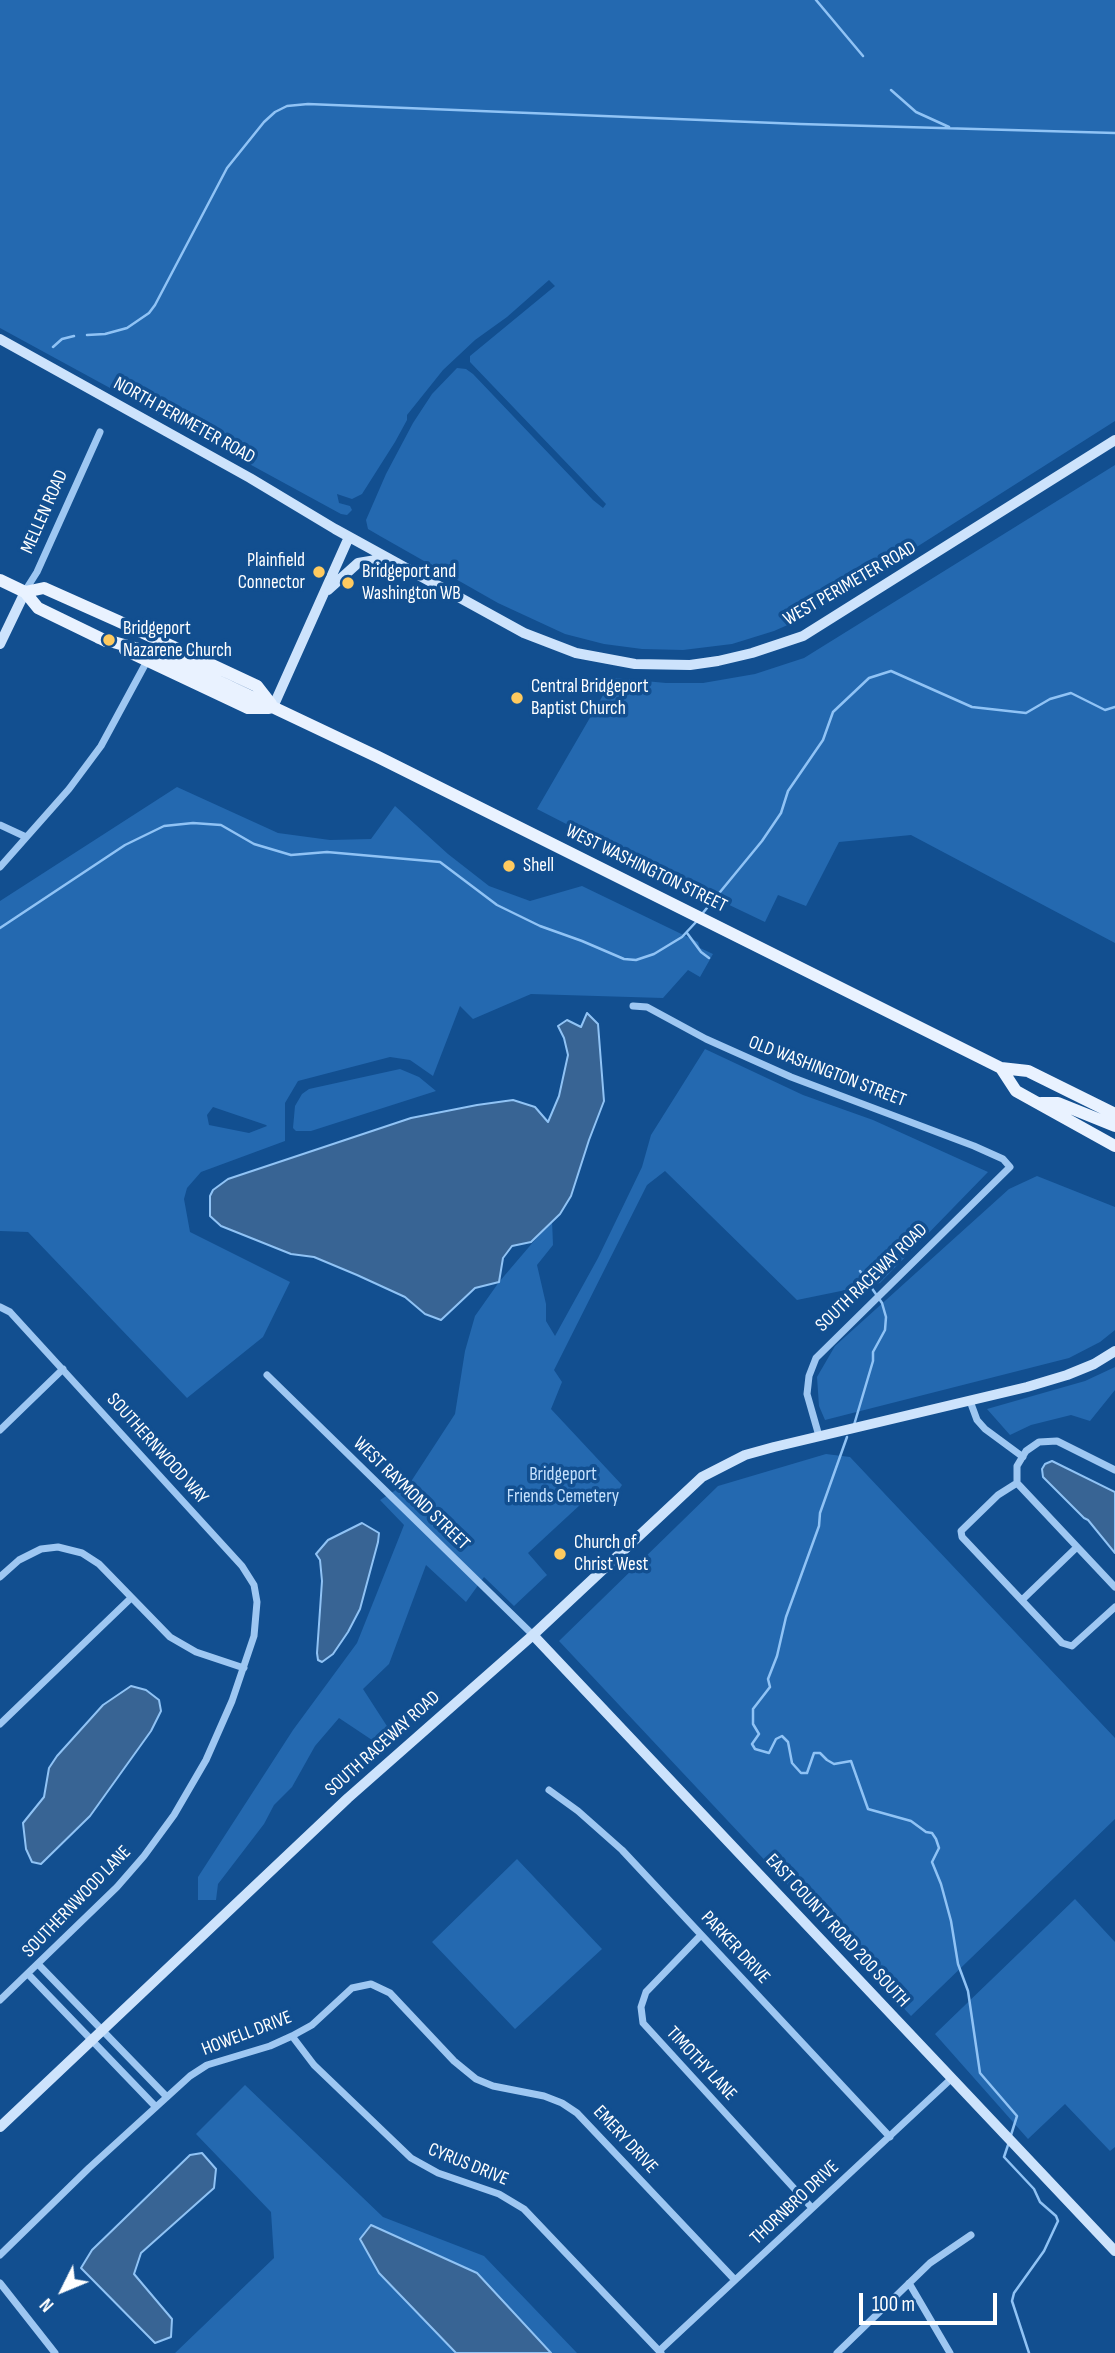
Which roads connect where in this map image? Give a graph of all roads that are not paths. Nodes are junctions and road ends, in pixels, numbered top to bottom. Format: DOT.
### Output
graph roads {
  1 [pos="0,339"];
  2 [pos="100,432"];
  3 [pos="1115,440"];
  4 [pos="349,537"];
  5 [pos="388,558"];
  6 [pos="0,580"];
  7 [pos="24,592"];
  8 [pos="324,594"];
  9 [pos="99,638"];
  10 [pos="0,644"];
  11 [pos="147,661"];
  12 [pos="273,708"];
  13 [pos="0,825"];
  14 [pos="26,837"];
  15 [pos="0,867"];
  16 [pos="633,1006"];
  17 [pos="1001,1068"];
  18 [pos="1037,1103"];
  19 [pos="1115,1114"];
  20 [pos="1115,1126"];
  21 [pos="1115,1146"];
  22 [pos="1010,1167"];
  23 [pos="0,1307"];
  24 [pos="1115,1351"];
  25 [pos="63,1369"];
  26 [pos="267,1375"];
  27 [pos="970,1401"];
  28 [pos="0,1430"];
  29 [pos="820,1436"];
  30 [pos="1023,1457"];
  31 [pos="1115,1470"];
  32 [pos="1017,1483"];
  33 [pos="1077,1547"];
  34 [pos="0,1577"];
  35 [pos="1115,1587"];
  36 [pos="131,1598"];
  37 [pos="1021,1600"];
  38 [pos="1115,1607"];
  39 [pos="255,1629"];
  40 [pos="533,1635"];
  41 [pos="244,1668"];
  42 [pos="0,1724"];
  43 [pos="549,1790"];
  44 [pos="701,1936"];
  45 [pos="38,1964"];
  46 [pos="28,1973"];
  47 [pos="372,1984"];
  48 [pos="0,2000"];
  49 [pos="103,2030"];
  50 [pos="292,2036"];
  51 [pos="92,2040"];
  52 [pos="951,2078"];
  53 [pos="166,2096"];
  54 [pos="155,2106"];
  55 [pos="0,2127"];
  56 [pos="890,2137"];
  57 [pos="812,2208"];
  58 [pos="971,2235"];
  59 [pos="1115,2251"];
  60 [pos="0,2255"];
  61 [pos="735,2280"];
  62 [pos="0,2283"];
  63 [pos="909,2283"];
  64 [pos="660,2352"];
  65 [pos="55,2353"];
  66 [pos="837,2353"];
  67 [pos="950,2353"];
  1 -- 4 [label="street, NORTH PERIMETER ROAD"];
  2 -- 7 [label="street, MELLEN ROAD"];
  3 -- 5 [label="street, WEST PERIMETER ROAD"];
  4 -- 5 [label="street, WEST PERIMETER ROAD"];
  4 -- 8 [label="street"];
  5 -- 8 [label="street"];
  6 -- 7 [label="main road, WEST WASHINGTON STREET"];
  7 -- 9 [label="main road, WEST WASHINGTON STREET"];
  7 -- 10 [label="street, MELLEN ROAD"];
  7 -- 12 [label="main road, WEST WASHINGTON STREET"];
  8 -- 12 [label="street"];
  9 -- 11 [label="main road, WEST WASHINGTON STREET"];
  9 -- 12 [label="main road"];
  11 -- 12 [label="main road, WEST WASHINGTON STREET"];
  11 -- 14 [label="street"];
  12 -- 17 [label="main road, WEST WASHINGTON STREET"];
  13 -- 14 [label="street"];
  14 -- 15 [label="street"];
  16 -- 22 [label="street, OLD WASHINGTON STREET"];
  17 -- 18 [label="main road, WEST WASHINGTON STREET"];
  17 -- 19 [label="main road, WEST WASHINGTON STREET"];
  18 -- 20 [label="main road"];
  18 -- 21 [label="main road, WEST WASHINGTON STREET"];
  22 -- 29 [label="street, SOUTH RACEWAY ROAD"];
  23 -- 25 [label="street, SOUTHERNWOOD WAY"];
  24 -- 27 [label="street, SOUTH RACEWAY ROAD"];
  25 -- 28 [label="street"];
  25 -- 39 [label="street, SOUTHERNWOOD WAY"];
  26 -- 40 [label="street, WEST RAYMOND STREET"];
  27 -- 29 [label="street, SOUTH RACEWAY ROAD"];
  27 -- 30 [label="street"];
  29 -- 40 [label="street, SOUTH RACEWAY ROAD"];
  30 -- 31 [label="street"];
  30 -- 32 [label="street"];
  32 -- 33 [label="street"];
  32 -- 37 [label="street"];
  33 -- 35 [label="street"];
  33 -- 37 [label="street"];
  34 -- 36 [label="street"];
  36 -- 41 [label="street"];
  36 -- 42 [label="street"];
  37 -- 38 [label="street"];
  39 -- 41 [label="street, SOUTHERNWOOD LANE"];
  40 -- 49 [label="street, SOUTH RACEWAY ROAD"];
  40 -- 52 [label="street, EAST COUNTY ROAD 200 SOUTH"];
  41 -- 45 [label="street, SOUTHERNWOOD LANE"];
  43 -- 44 [label="street, PARKER DRIVE"];
  44 -- 56 [label="street, PARKER DRIVE"];
  44 -- 57 [label="street, TIMOTHY LANE"];
  45 -- 46 [label="street, SOUTHERNWOOD LANE"];
  45 -- 49 [label="street"];
  46 -- 48 [label="street, SOUTHERNWOOD LANE"];
  46 -- 51 [label="street"];
  47 -- 50 [label="street, HOWELL DRIVE"];
  47 -- 61 [label="street, EMERY DRIVE"];
  49 -- 51 [label="street, SOUTH RACEWAY ROAD"];
  49 -- 53 [label="street"];
  50 -- 53 [label="street, HOWELL DRIVE"];
  50 -- 64 [label="street, CYRUS DRIVE"];
  51 -- 54 [label="street"];
  51 -- 55 [label="street, SOUTH RACEWAY ROAD"];
  52 -- 56 [label="street, THORNBRO DRIVE"];
  52 -- 59 [label="street, EAST COUNTY ROAD 200 SOUTH"];
  53 -- 54 [label="street, HOWELL DRIVE"];
  54 -- 60 [label="street, HOWELL DRIVE"];
  56 -- 57 [label="street, THORNBRO DRIVE"];
  57 -- 61 [label="street, THORNBRO DRIVE"];
  58 -- 63 [label="street"];
  61 -- 64 [label="street, THORNBRO DRIVE"];
  62 -- 65 [label="street"];
  63 -- 66 [label="street"];
  63 -- 67 [label="street"];
}
